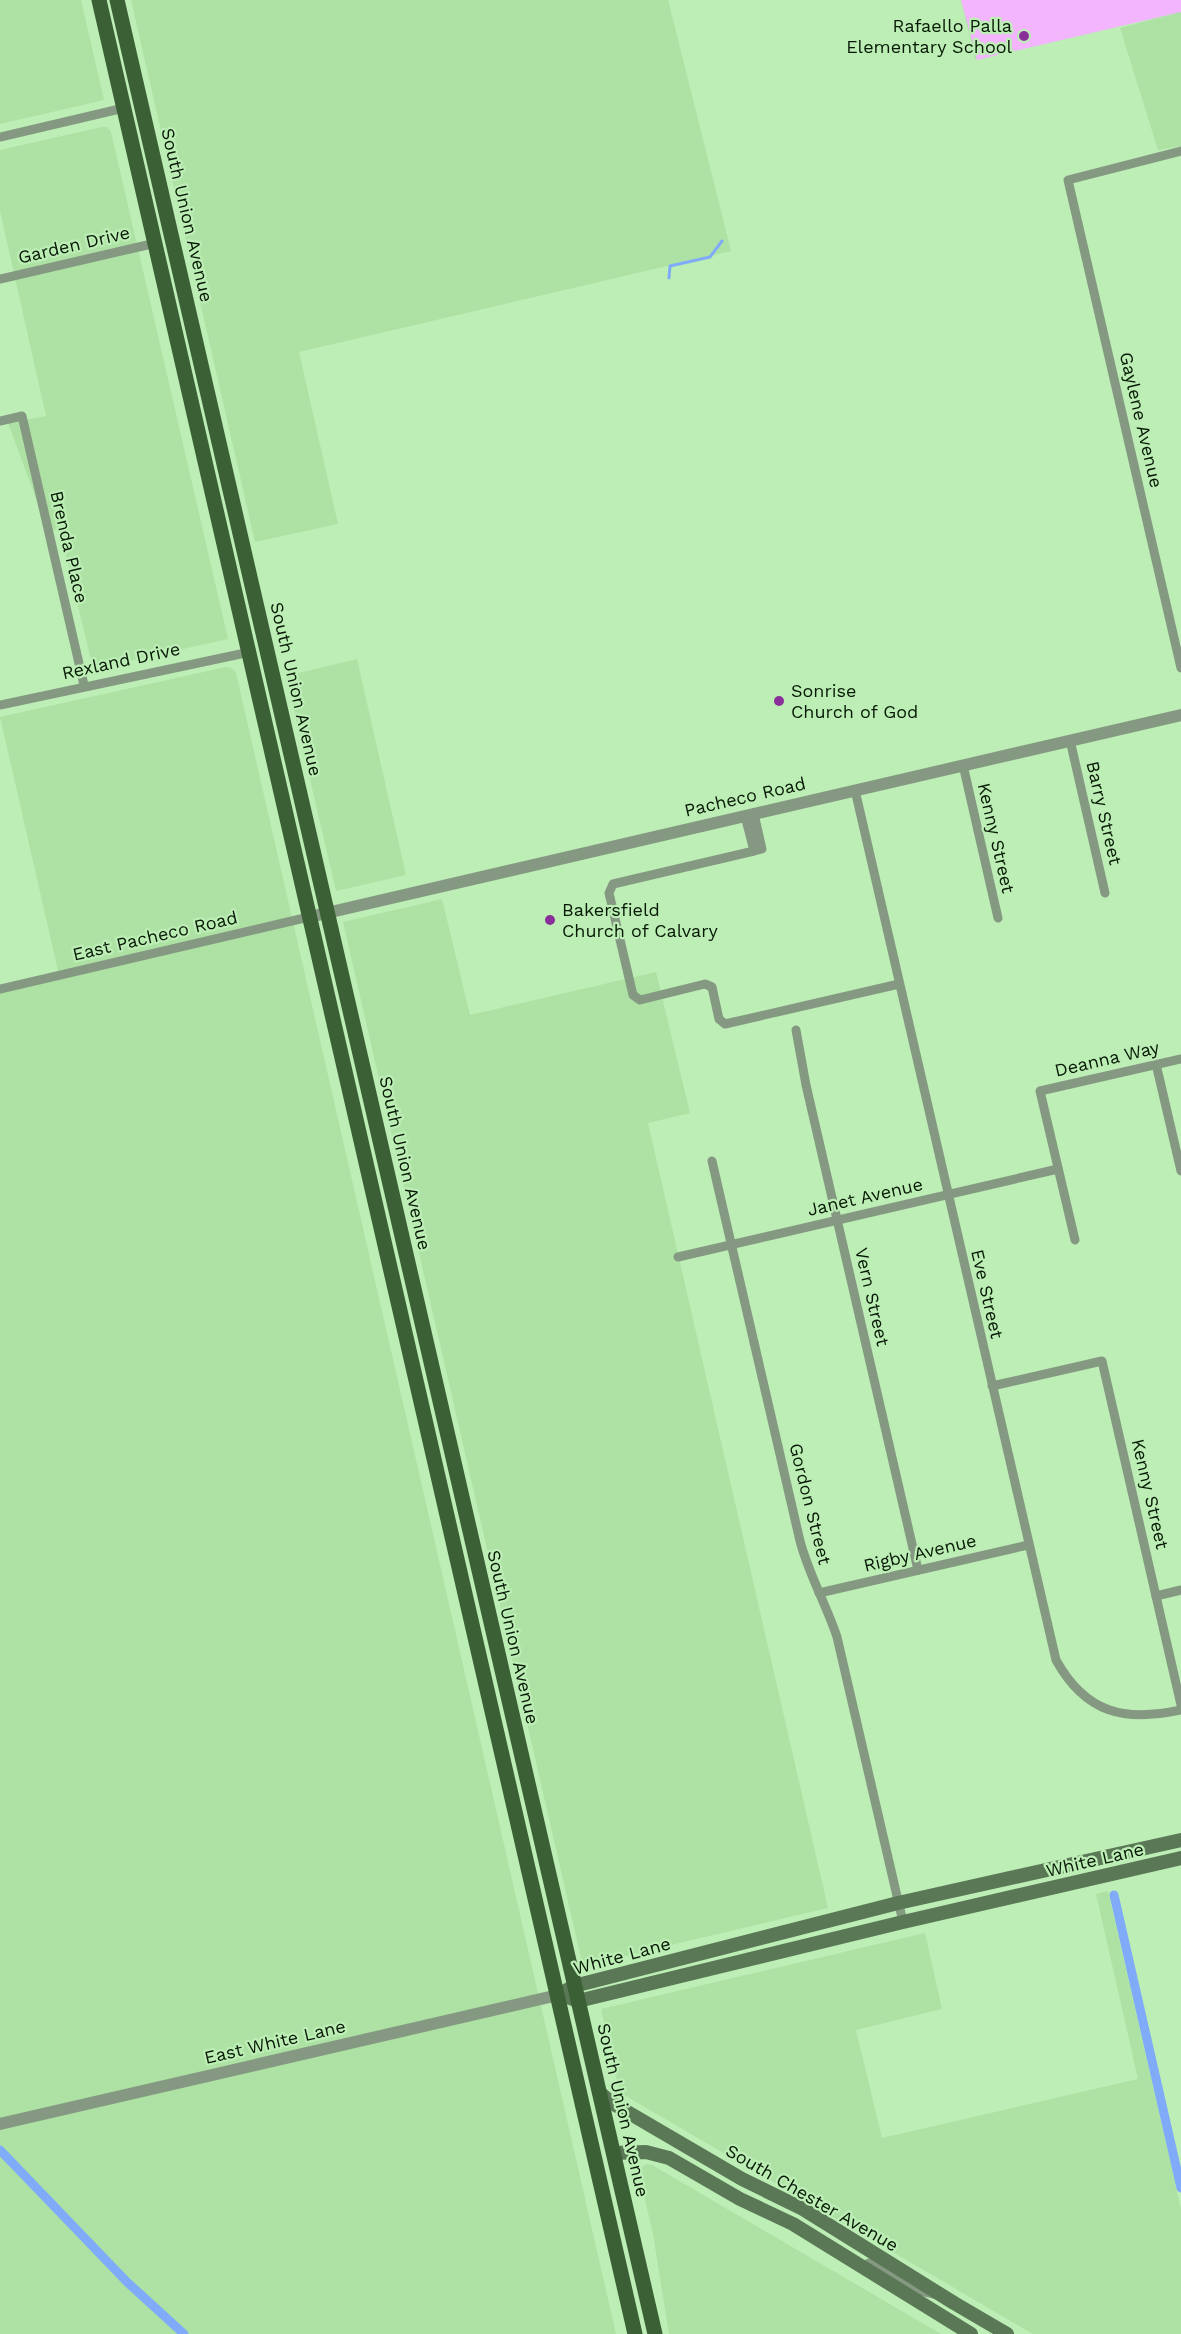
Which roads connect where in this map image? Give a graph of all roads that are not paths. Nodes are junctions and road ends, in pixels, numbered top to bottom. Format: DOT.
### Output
graph roads {
  1 [pos="101,0"];
  2 [pos="117,0"];
  3 [pos="139,93"];
  4 [pos="124,108"];
  5 [pos="0,137"];
  6 [pos="1181,151"];
  7 [pos="156,243"];
  8 [pos="0,279"];
  9 [pos="197,346"];
  10 [pos="0,421"];
  11 [pos="226,548"];
  12 [pos="250,651"];
  13 [pos="267,653"];
  14 [pos="1181,668"];
  15 [pos="84,685"];
  16 [pos="0,705"];
  17 [pos="1181,715"];
  18 [pos="1070,740"];
  19 [pos="291,756"];
  20 [pos="963,765"];
  21 [pos="855,790"];
  22 [pos="750,815"];
  23 [pos="1105,893"];
  24 [pos="318,915"];
  25 [pos="998,918"];
  26 [pos="899,984"];
  27 [pos="0,989"];
  28 [pos="796,1030"];
  29 [pos="1181,1059"];
  30 [pos="1156,1064"];
  31 [pos="712,1161"];
  32 [pos="1059,1169"];
  33 [pos="1181,1171"];
  34 [pos="948,1194"];
  35 [pos="837,1220"];
  36 [pos="1075,1240"];
  37 [pos="731,1245"];
  38 [pos="678,1257"];
  39 [pos="403,1320"];
  40 [pos="992,1386"];
  41 [pos="438,1398"];
  42 [pos="436,1466"];
  43 [pos="1028,1545"];
  44 [pos="472,1546"];
  45 [pos="918,1570"];
  46 [pos="1181,1590"];
  47 [pos="819,1593"];
  48 [pos="1156,1596"];
  49 [pos="470,1610"];
  50 [pos="505,1690"];
  51 [pos="1181,1705"];
  52 [pos="1181,1710"];
  53 [pos="504,1757"];
  54 [pos="540,1838"];
  55 [pos="1181,1840"];
  56 [pos="1181,1858"];
  57 [pos="898,1903"];
  58 [pos="903,1922"];
  59 [pos="576,1993"];
  60 [pos="558,1995"];
  61 [pos="575,2071"];
  62 [pos="599,2092"];
  63 [pos="0,2124"];
  64 [pos="614,2153"];
  65 [pos="863,2268"];
  66 [pos="943,2296"];
  67 [pos="636,2334"];
  68 [pos="655,2334"];
  69 [pos="971,2334"];
  70 [pos="1007,2334"];
  1 -- 3 [label="main road"];
  1 -- 4 [label="main road, South Union Avenue"];
  2 -- 3 [label="main road, South Union Avenue"];
  3 -- 9 [label="main road, South Union Avenue"];
  4 -- 5 [label="street"];
  4 -- 7 [label="main road, South Union Avenue"];
  6 -- 14 [label="street, Gaylene Avenue"];
  7 -- 8 [label="street, Garden Drive"];
  7 -- 9 [label="main road"];
  7 -- 11 [label="main road, South Union Avenue"];
  9 -- 13 [label="main road, South Union Avenue"];
  10 -- 15 [label="street, Brenda Place"];
  11 -- 12 [label="main road, South Union Avenue"];
  11 -- 13 [label="main road"];
  12 -- 15 [label="street, Rexland Drive"];
  12 -- 19 [label="main road"];
  12 -- 24 [label="main road, South Union Avenue"];
  13 -- 19 [label="main road, South Union Avenue"];
  15 -- 16 [label="street, Rexland Drive"];
  17 -- 18 [label="street, Pacheco Road"];
  18 -- 20 [label="street, Pacheco Road"];
  18 -- 23 [label="street, Barry Street"];
  19 -- 24 [label="main road, South Union Avenue"];
  20 -- 21 [label="street, Pacheco Road"];
  20 -- 25 [label="street, Kenny Street"];
  21 -- 22 [label="street, Pacheco Road"];
  21 -- 26 [label="street, Eve Street"];
  22 -- 24 [label="street, Pacheco Road"];
  22 -- 26 [label="street"];
  24 -- 27 [label="street, East Pacheco Road"];
  24 -- 39 [label="main road, South Union Avenue"];
  24 -- 41 [label="main road, South Union Avenue"];
  26 -- 34 [label="street, Eve Street"];
  28 -- 35 [label="street, Vern Street"];
  29 -- 30 [label="street, Deanna Way"];
  30 -- 32 [label="street, Deanna Way"];
  30 -- 33 [label="street"];
  31 -- 37 [label="street, Gordon Street"];
  32 -- 34 [label="street, Janet Avenue"];
  32 -- 36 [label="street"];
  34 -- 35 [label="street, Janet Avenue"];
  34 -- 40 [label="street, Eve Street"];
  35 -- 37 [label="street, Janet Avenue"];
  35 -- 45 [label="street, Vern Street"];
  37 -- 38 [label="street, Janet Avenue"];
  37 -- 47 [label="street, Gordon Street"];
  39 -- 41 [label="main road"];
  39 -- 42 [label="main road, South Union Avenue"];
  40 -- 43 [label="street, Eve Street"];
  40 -- 48 [label="street, Kenny Street"];
  41 -- 44 [label="main road, South Union Avenue"];
  42 -- 44 [label="main road"];
  42 -- 49 [label="main road, South Union Avenue"];
  43 -- 45 [label="street, Rigby Avenue"];
  43 -- 52 [label="street, Eve Street"];
  44 -- 50 [label="main road, South Union Avenue"];
  45 -- 47 [label="street, Rigby Avenue"];
  46 -- 48 [label="street"];
  47 -- 57 [label="street, Gordon Street"];
  48 -- 51 [label="street, Kenny Street"];
  49 -- 50 [label="main road"];
  49 -- 53 [label="main road, South Union Avenue"];
  50 -- 54 [label="main road, South Union Avenue"];
  53 -- 54 [label="main road"];
  53 -- 60 [label="main road, South Union Avenue"];
  54 -- 59 [label="main road, South Union Avenue"];
  55 -- 57 [label="main road, White Lane"];
  56 -- 58 [label="main road, White Lane"];
  57 -- 58 [label="street, Gordon Street"];
  57 -- 59 [label="main road, White Lane"];
  58 -- 59 [label="main road, White Lane"];
  59 -- 60 [label="main road, White Lane"];
  59 -- 62 [label="main road, South Union Avenue"];
  60 -- 61 [label="main road, South Union Avenue"];
  60 -- 63 [label="street, East White Lane"];
  61 -- 64 [label="main road"];
  61 -- 67 [label="main road, South Union Avenue"];
  62 -- 64 [label="main road, South Union Avenue"];
  62 -- 66 [label="main road, South Chester Avenue"];
  64 -- 65 [label="main road, South Chester Avenue"];
  64 -- 68 [label="main road, South Union Avenue"];
  65 -- 66 [label="street"];
  65 -- 69 [label="main road, South Chester Avenue"];
  66 -- 70 [label="main road, South Chester Avenue"];
}
